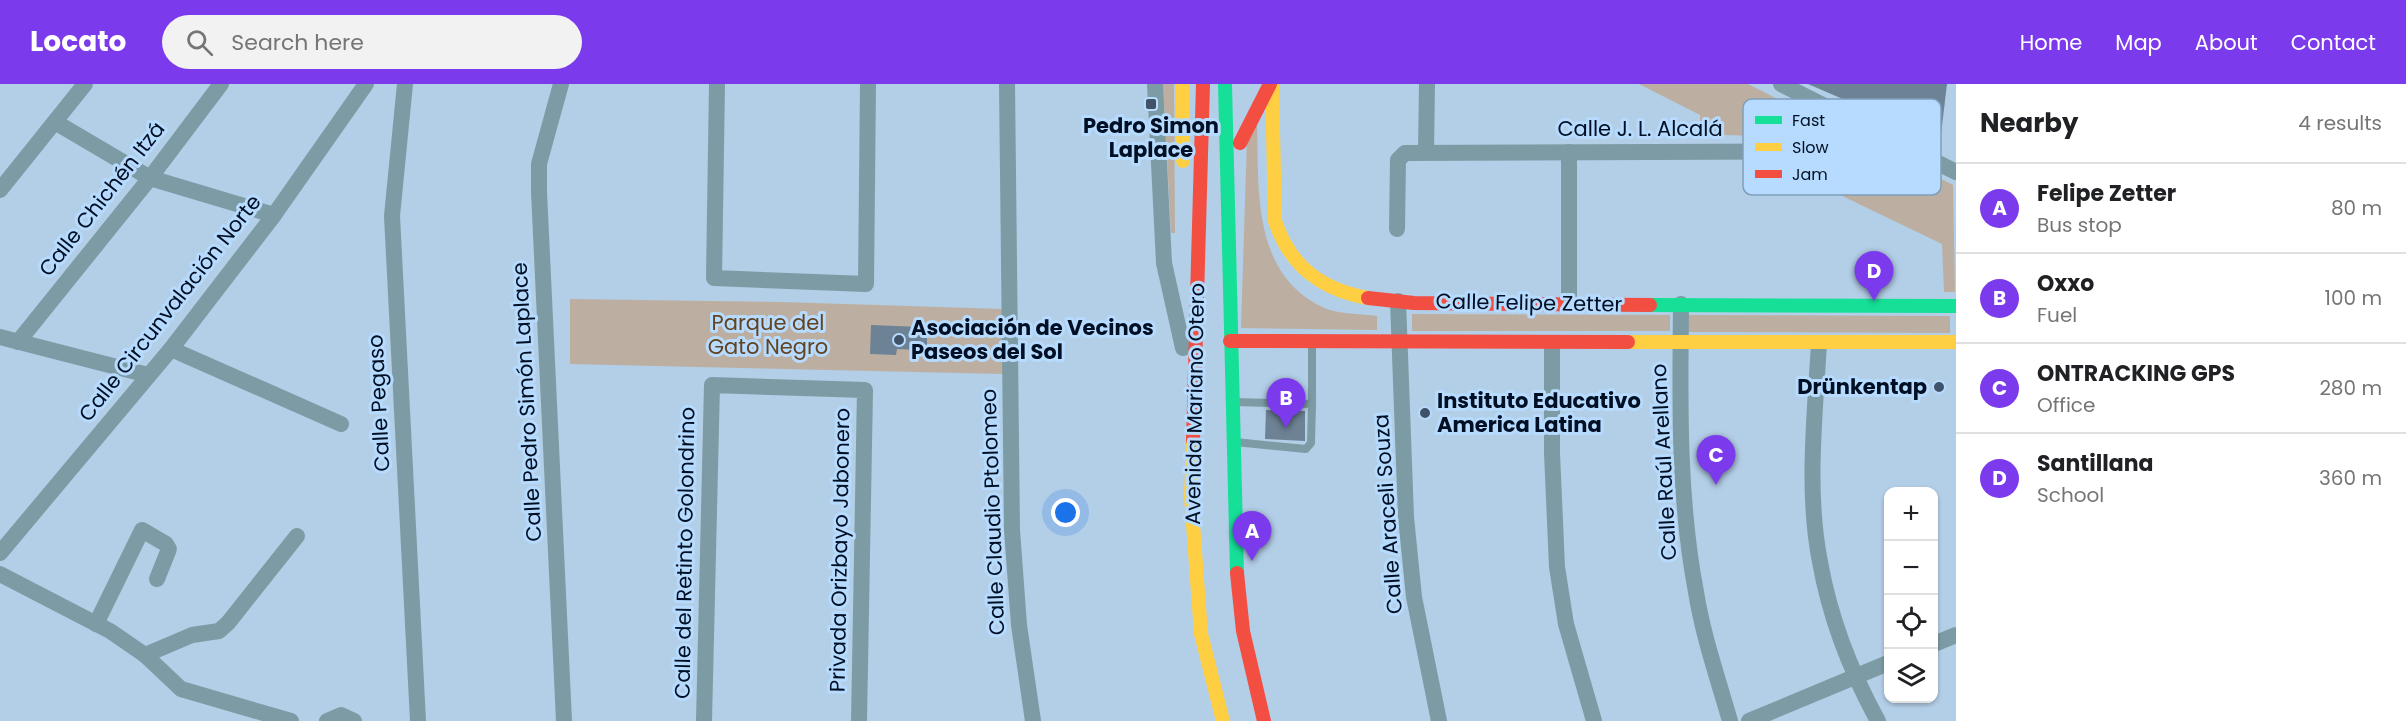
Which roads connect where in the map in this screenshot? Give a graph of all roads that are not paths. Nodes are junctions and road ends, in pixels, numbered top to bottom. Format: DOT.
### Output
graph roads {
  1 [pos="85,84"];
  2 [pos="221,84"];
  3 [pos="366,84"];
  4 [pos="405,84"];
  5 [pos="561,84"];
  6 [pos="717,84"];
  7 [pos="868,84"];
  8 [pos="1007,84"];
  9 [pos="1155,84"];
  10 [pos="1183,84"];
  11 [pos="1203,84"];
  12 [pos="1225,84"];
  13 [pos="1271,84"];
  14 [pos="1427,84"];
  15 [pos="1781,84"];
  16 [pos="1812,99"];
  17 [pos="1241,108"];
  18 [pos="55,122"];
  19 [pos="1240,143"];
  20 [pos="1426,152"];
  21 [pos="1569,152"];
  22 [pos="1743,152"];
  23 [pos="1941,164"];
  24 [pos="1956,172"];
  25 [pos="1183,176"];
  26 [pos="150,178"];
  27 [pos="0,190"];
  28 [pos="274,214"];
  29 [pos="1397,229"];
  30 [pos="1183,279"];
  31 [pos="1229,283"];
  32 [pos="1398,301"];
  33 [pos="1681,304"];
  34 [pos="1569,305"];
  35 [pos="1956,306"];
  36 [pos="0,337"];
  37 [pos="1230,341"];
  38 [pos="1312,341"];
  39 [pos="18,342"];
  40 [pos="1398,342"];
  41 [pos="1680,342"];
  42 [pos="1956,342"];
  43 [pos="1552,343"];
  44 [pos="1819,343"];
  45 [pos="1183,348"];
  46 [pos="171,350"];
  47 [pos="148,375"];
  48 [pos="712,385"];
  49 [pos="1193,398"];
  50 [pos="1231,402"];
  51 [pos="1312,404"];
  52 [pos="341,424"];
  53 [pos="1232,441"];
  54 [pos="297,536"];
  55 [pos="0,553"];
  56 [pos="0,574"];
  57 [pos="157,579"];
  58 [pos="96,624"];
  59 [pos="1956,635"];
  60 [pos="1938,642"];
  61 [pos="146,655"];
  62 [pos="1884,665"];
  63 [pos="1854,677"];
  64 [pos="291,721"];
  65 [pos="327,721"];
  66 [pos="354,721"];
  67 [pos="417,721"];
  68 [pos="564,721"];
  69 [pos="704,721"];
  70 [pos="859,721"];
  71 [pos="1033,721"];
  72 [pos="1223,721"];
  73 [pos="1264,721"];
  74 [pos="1439,721"];
  75 [pos="1594,721"];
  76 [pos="1730,721"];
  77 [pos="1749,721"];
  78 [pos="1878,721"];
  1 -- 18 [label="street"];
  2 -- 26 [label="street, Calle Chichén Itzá"];
  3 -- 28 [label="street, Calle Circunvalación Norte"];
  4 -- 67 [label="street, Calle Pegaso"];
  5 -- 68 [label="street, Calle Pedro Simón Laplace"];
  6 -- 7 [label="street"];
  8 -- 71 [label="street, Calle Claudio Ptolomeo"];
  9 -- 45 [label="street"];
  10 -- 25 [label="main road"];
  11 -- 49 [label="main road, Avenida Mariano Otero"];
  12 -- 31 [label="main road, Avenida Mariano Otero"];
  13 -- 19 [label="main road"];
  13 -- 32 [label="main road, Calle Felipe Zetter"];
  14 -- 20 [label="street"];
  15 -- 16 [label="street"];
  17 -- 19 [label="main road"];
  18 -- 26 [label="street"];
  18 -- 27 [label="street"];
  19 -- 31 [label="main road"];
  20 -- 21 [label="street, Calle J. L. Alcalá"];
  20 -- 29 [label="street, Calle J. L. Alcalá"];
  21 -- 22 [label="street, Calle J. L. Alcalá"];
  21 -- 34 [label="street"];
  23 -- 24 [label="street"];
  26 -- 28 [label="street"];
  26 -- 39 [label="street, Calle Chichén Itzá"];
  28 -- 46 [label="street, Calle Circunvalación Norte"];
  30 -- 45 [label="main road"];
  31 -- 37 [label="main road, Avenida Mariano Otero"];
  32 -- 34 [label="main road, Calle Felipe Zetter"];
  32 -- 40 [label="street, Calle Araceli Souza"];
  33 -- 34 [label="main road, Calle Felipe Zetter"];
  33 -- 35 [label="main road, Calle Felipe Zetter"];
  33 -- 41 [label="street, Calle Raúl Arellano"];
  36 -- 39 [label="street"];
  37 -- 38 [label="main road, Calle Felipe Zetter"];
  37 -- 50 [label="main road, Avenida Mariano Otero"];
  38 -- 40 [label="main road, Calle Felipe Zetter"];
  38 -- 51 [label="lane"];
  39 -- 47 [label="street"];
  40 -- 43 [label="main road, Calle Felipe Zetter"];
  40 -- 74 [label="street, Calle Araceli Souza"];
  41 -- 43 [label="main road, Calle Felipe Zetter"];
  41 -- 44 [label="main road, Calle Felipe Zetter"];
  41 -- 76 [label="street, Calle Raúl Arellano"];
  42 -- 44 [label="main road, Calle Felipe Zetter"];
  43 -- 75 [label="street"];
  44 -- 63 [label="street"];
  45 -- 49 [label="main road"];
  46 -- 47 [label="street, Calle Circunvalación Norte"];
  46 -- 52 [label="street"];
  47 -- 55 [label="street, Calle Circunvalación Norte"];
  48 -- 69 [label="street, Calle del Retinto Golondrino"];
  48 -- 70 [label="street, Privada Orizbayo Jabonero"];
  49 -- 72 [label="main road, Avenida Mariano Otero"];
  50 -- 51 [label="lane"];
  50 -- 53 [label="main road, Avenida Mariano Otero"];
  51 -- 53 [label="lane"];
  53 -- 73 [label="main road, Avenida Mariano Otero"];
  54 -- 61 [label="street"];
  56 -- 58 [label="street"];
  57 -- 58 [label="street"];
  58 -- 61 [label="street"];
  59 -- 60 [label="street"];
  61 -- 64 [label="street"];
  62 -- 63 [label="street"];
  63 -- 77 [label="street"];
  63 -- 78 [label="street"];
  65 -- 66 [label="street"];
}
